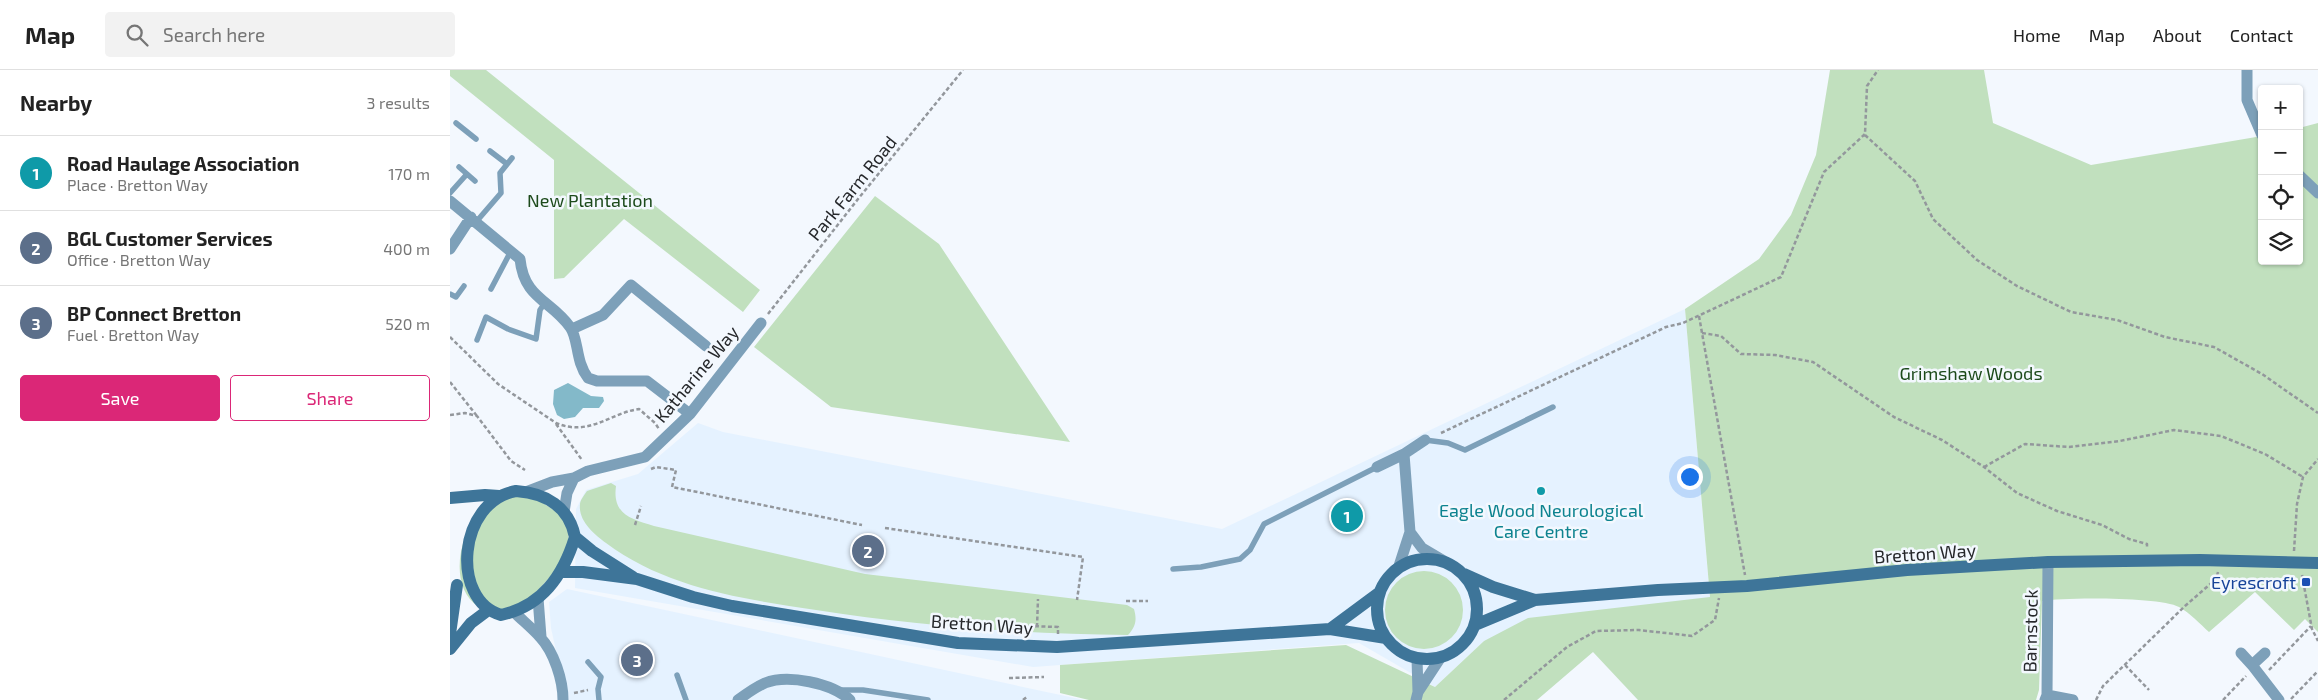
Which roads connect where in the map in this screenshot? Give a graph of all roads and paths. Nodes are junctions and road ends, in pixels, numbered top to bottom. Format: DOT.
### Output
graph roads {
  1 [pos="964,70"];
  2 [pos="1878,70"];
  3 [pos="2247,70"];
  4 [pos="456,123"];
  5 [pos="2260,130"];
  6 [pos="1865,134"];
  7 [pos="476,139"];
  8 [pos="490,151"];
  9 [pos="512,158"];
  10 [pos="507,164"];
  11 [pos="459,167"];
  12 [pos="467,174"];
  13 [pos="2303,179"];
  14 [pos="475,181"];
  15 [pos="450,193"];
  16 [pos="2318,193"];
  17 [pos="450,201"];
  18 [pos="473,220"];
  19 [pos="450,249"];
  20 [pos="511,250"];
  21 [pos="464,286"];
  22 [pos="491,289"];
  23 [pos="450,294"];
  24 [pos="544,304"];
  25 [pos="1699,316"];
  26 [pos="761,323"];
  27 [pos="572,329"];
  28 [pos="1702,333"];
  29 [pos="450,337"];
  30 [pos="477,340"];
  31 [pos="706,346"];
  32 [pos="450,382"];
  33 [pos="1553,407"];
  34 [pos="2318,413"];
  35 [pos="690,414"];
  36 [pos="450,415"];
  37 [pos="477,416"];
  38 [pos="556,423"];
  39 [pos="657,427"];
  40 [pos="1425,440"];
  41 [pos="1404,454"];
  42 [pos="2318,459"];
  43 [pos="583,463"];
  44 [pos="1984,466"];
  45 [pos="1377,467"];
  46 [pos="525,470"];
  47 [pos="648,470"];
  48 [pos="2303,477"];
  49 [pos="574,478"];
  50 [pos="526,492"];
  51 [pos="499,496"];
  52 [pos="450,498"];
  53 [pos="641,506"];
  54 [pos="564,512"];
  55 [pos="635,525"];
  56 [pos="862,525"];
  57 [pos="885,528"];
  58 [pos="1410,532"];
  59 [pos="575,537"];
  60 [pos="455,557"];
  61 [pos="2148,560"];
  62 [pos="2220,560"];
  63 [pos="1444,561"];
  64 [pos="2048,562"];
  65 [pos="2297,562"];
  66 [pos="2318,563"];
  67 [pos="1399,566"];
  68 [pos="1174,569"];
  69 [pos="562,572"];
  70 [pos="1464,574"];
  71 [pos="637,579"];
  72 [pos="1747,586"];
  73 [pos="1721,588"];
  74 [pos="1380,592"];
  75 [pos="538,598"];
  76 [pos="1038,599"];
  77 [pos="1077,600"];
  78 [pos="1535,600"];
  79 [pos="1126,601"];
  80 [pos="1148,601"];
  81 [pos="487,611"];
  82 [pos="514,612"];
  83 [pos="1475,625"];
  84 [pos="2311,626"];
  85 [pos="1330,629"];
  86 [pos="450,634"];
  87 [pos="541,637"];
  88 [pos="1386,638"];
  89 [pos="2318,641"];
  90 [pos="992,644"];
  91 [pos="450,650"];
  92 [pos="2241,653"];
  93 [pos="2265,654"];
  94 [pos="1441,657"];
  95 [pos="1417,658"];
  96 [pos="588,662"];
  97 [pos="2125,665"];
  98 [pos="2253,667"];
  99 [pos="2318,672"];
  100 [pos="677,675"];
  101 [pos="1044,677"];
  102 [pos="1009,678"];
  103 [pos="2262,678"];
  104 [pos="838,690"];
  105 [pos="2149,690"];
  106 [pos="1028,696"];
  107 [pos="1417,696"];
  108 [pos="2046,698"];
  109 [pos="563,700"];
  110 [pos="599,700"];
  111 [pos="686,700"];
  112 [pos="738,700"];
  113 [pos="850,700"];
  114 [pos="928,700"];
  115 [pos="1023,700"];
  116 [pos="1504,700"];
  117 [pos="2073,700"];
  118 [pos="2096,700"];
  119 [pos="2222,700"];
  120 [pos="2279,700"];
  121 [pos="2290,700"];
  1 -- 26 [label="path, Park Farm Road"];
  2 -- 6 [label="path"];
  3 -- 5 [label="street"];
  4 -- 7 [label="lane"];
  6 -- 25 [label="path"];
  6 -- 34 [label="path"];
  8 -- 10 [label="lane"];
  9 -- 10 [label="lane"];
  10 -- 18 [label="lane"];
  11 -- 12 [label="lane"];
  12 -- 14 [label="lane"];
  12 -- 15 [label="lane"];
  13 -- 16 [label="street"];
  17 -- 18 [label="street"];
  18 -- 19 [label="street"];
  18 -- 20 [label="street"];
  20 -- 22 [label="lane"];
  20 -- 24 [label="street"];
  21 -- 23 [label="lane"];
  24 -- 27 [label="street"];
  24 -- 30 [label="lane"];
  25 -- 28 [label="path"];
  25 -- 40 [label="path"];
  26 -- 35 [label="street, Katharine Way"];
  27 -- 31 [label="street"];
  27 -- 35 [label="street"];
  28 -- 44 [label="path"];
  28 -- 72 [label="path"];
  29 -- 38 [label="path"];
  32 -- 37 [label="path"];
  33 -- 40 [label="lane"];
  35 -- 49 [label="street, Katharine Way"];
  36 -- 37 [label="path"];
  37 -- 46 [label="path"];
  38 -- 39 [label="path"];
  38 -- 43 [label="path"];
  40 -- 41 [label="street"];
  41 -- 45 [label="street"];
  41 -- 58 [label="street"];
  42 -- 48 [label="path"];
  44 -- 48 [label="path"];
  44 -- 61 [label="path"];
  45 -- 68 [label="lane"];
  47 -- 56 [label="path"];
  48 -- 65 [label="path"];
  49 -- 50 [label="street, Katharine Way"];
  49 -- 54 [label="street"];
  50 -- 51 [label="street"];
  50 -- 54 [label="street"];
  51 -- 52 [label="street"];
  51 -- 60 [label="street"];
  53 -- 55 [label="path"];
  54 -- 59 [label="street"];
  57 -- 77 [label="path"];
  58 -- 63 [label="street"];
  58 -- 67 [label="street"];
  59 -- 69 [label="street"];
  59 -- 71 [label="street, Bretton Way"];
  61 -- 62 [label="street, Bretton Way"];
  61 -- 64 [label="street, Bretton Way"];
  62 -- 65 [label="street, Bretton Way"];
  62 -- 97 [label="path"];
  63 -- 67 [label="street"];
  63 -- 70 [label="street"];
  64 -- 72 [label="street, Bretton Way"];
  64 -- 108 [label="street, Barnstock"];
  65 -- 66 [label="street, Bretton Way"];
  65 -- 84 [label="path"];
  67 -- 74 [label="street"];
  69 -- 71 [label="street, Bretton Way"];
  69 -- 75 [label="street"];
  70 -- 78 [label="street, Bretton Way"];
  70 -- 83 [label="street"];
  71 -- 90 [label="street, Bretton Way"];
  72 -- 73 [label="street, Bretton Way"];
  73 -- 78 [label="street, Bretton Way"];
  73 -- 116 [label="path"];
  74 -- 85 [label="street"];
  74 -- 88 [label="street"];
  75 -- 82 [label="street"];
  75 -- 87 [label="street"];
  76 -- 90 [label="path"];
  78 -- 83 [label="street, Bretton Way"];
  79 -- 80 [label="path"];
  81 -- 82 [label="street"];
  81 -- 86 [label="street"];
  81 -- 91 [label="street"];
  82 -- 87 [label="street"];
  83 -- 94 [label="street"];
  84 -- 89 [label="path"];
  84 -- 103 [label="path"];
  85 -- 88 [label="street, Bretton Way"];
  85 -- 90 [label="street, Bretton Way"];
  87 -- 109 [label="street"];
  88 -- 95 [label="street"];
  92 -- 98 [label="street"];
  93 -- 98 [label="street"];
  94 -- 95 [label="street"];
  94 -- 107 [label="street"];
  95 -- 107 [label="street"];
  96 -- 110 [label="lane"];
  97 -- 105 [label="path"];
  97 -- 118 [label="path"];
  98 -- 103 [label="street"];
  98 -- 119 [label="path"];
  99 -- 121 [label="path"];
  100 -- 111 [label="lane"];
  101 -- 102 [label="path"];
  103 -- 120 [label="street"];
  104 -- 112 [label="street"];
  104 -- 113 [label="street"];
  104 -- 114 [label="lane"];
  106 -- 115 [label="path"];
  108 -- 117 [label="street"];
}
